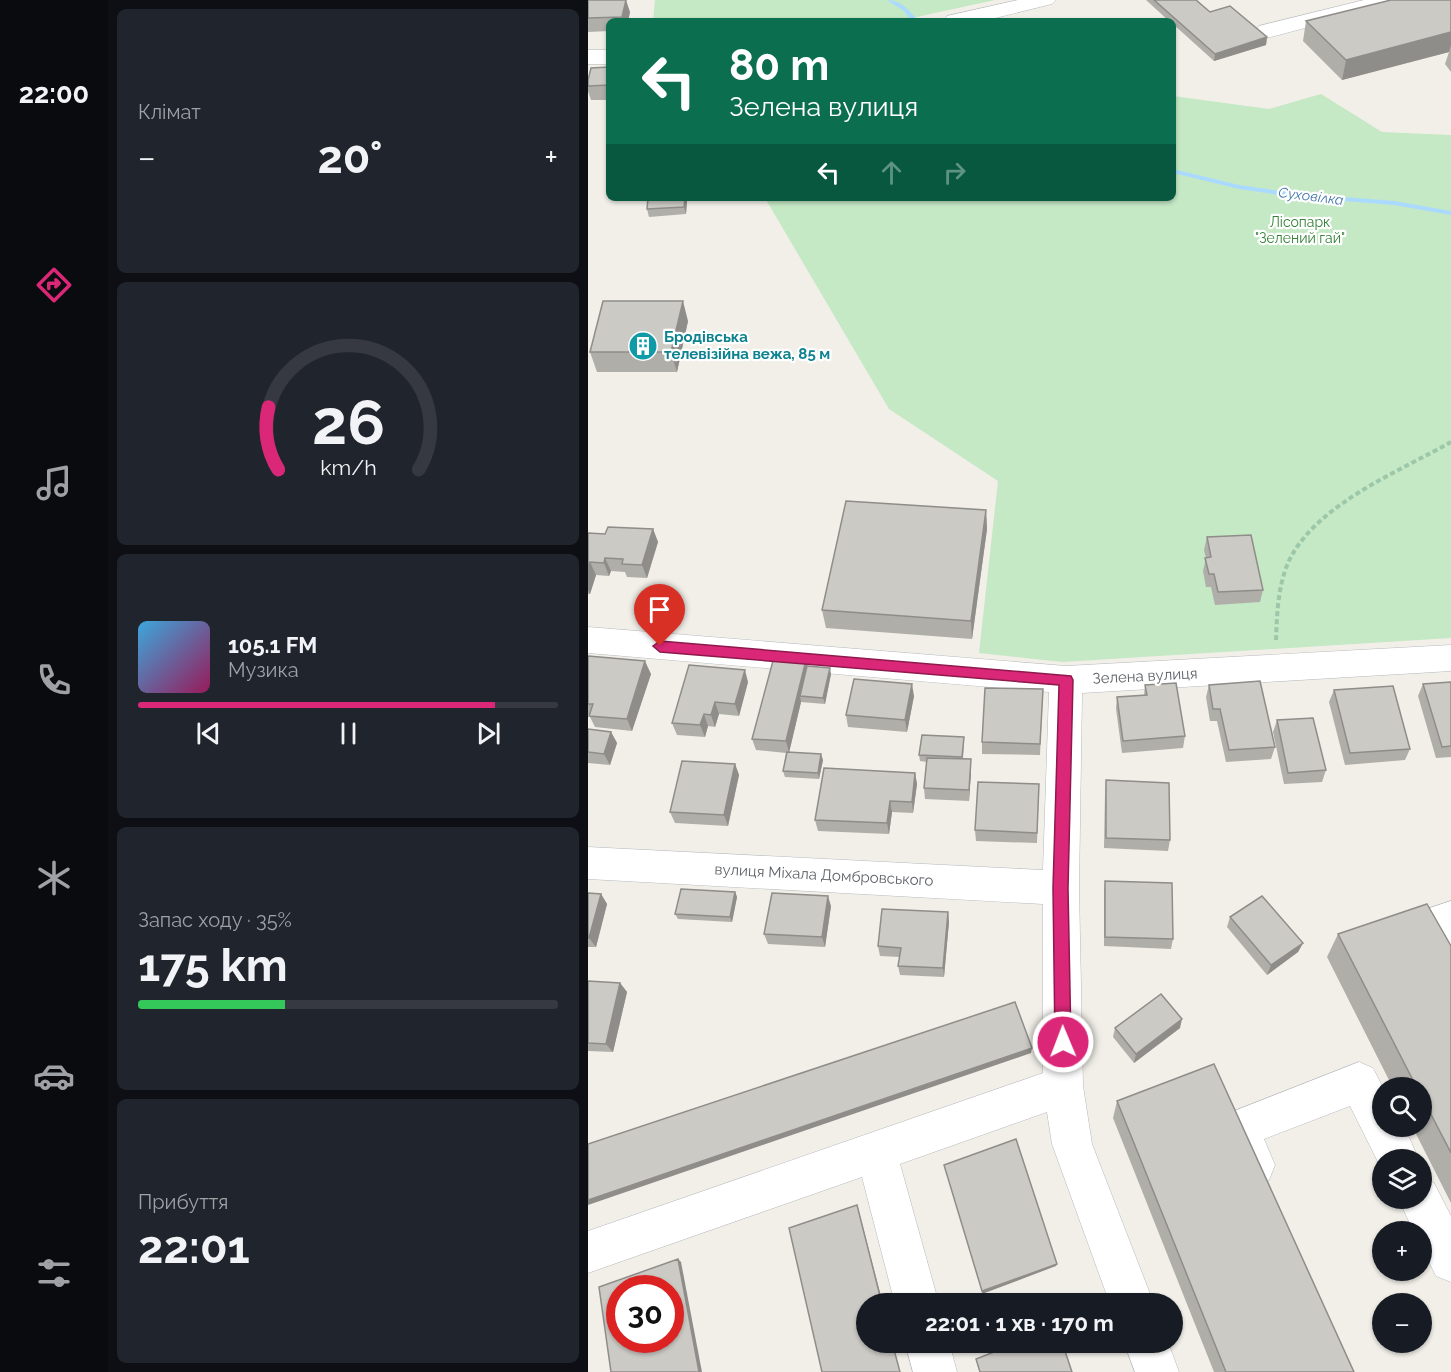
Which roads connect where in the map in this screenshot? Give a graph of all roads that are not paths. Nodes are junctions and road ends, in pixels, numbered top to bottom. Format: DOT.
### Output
graph roads {
  1 [pos="1045,0"];
  2 [pos="1389,0"];
  3 [pos="968,18"];
  4 [pos="1267,31"];
  5 [pos="588,57"];
  6 [pos="606,57"];
  7 [pos="588,640"];
  8 [pos="1451,658"];
  9 [pos="1066,680"];
  10 [pos="588,863"];
  11 [pos="1061,888"];
  12 [pos="1451,918"];
  13 [pos="1451,953"];
  14 [pos="1063,1086"];
  15 [pos="1393,1149"];
  16 [pos="876,1152"];
  17 [pos="1271,1203"];
  18 [pos="1425,1209"];
  19 [pos="588,1252"];
  20 [pos="1451,1261"];
  21 [pos="914,1293"];
  22 [pos="1128,1293"];
  23 [pos="930,1353"];
  24 [pos="1150,1353"];
  25 [pos="935,1372"];
  26 [pos="1157,1372"];
  1 -- 3 [label="street"];
  2 -- 4 [label="street"];
  5 -- 6 [label="street"];
  7 -- 9 [label="street, Зелена вулиця"];
  8 -- 9 [label="street, Зелена вулиця"];
  9 -- 11 [label="street"];
  10 -- 11 [label="street, вулиця Міхала Домбровського"];
  11 -- 14 [label="street"];
  12 -- 13 [label="street"];
  14 -- 16 [label="street"];
  14 -- 22 [label="street"];
  15 -- 17 [label="street"];
  16 -- 19 [label="street"];
  16 -- 21 [label="street"];
  18 -- 20 [label="street"];
  23 -- 25 [label="street"];
  24 -- 26 [label="street"];
}
